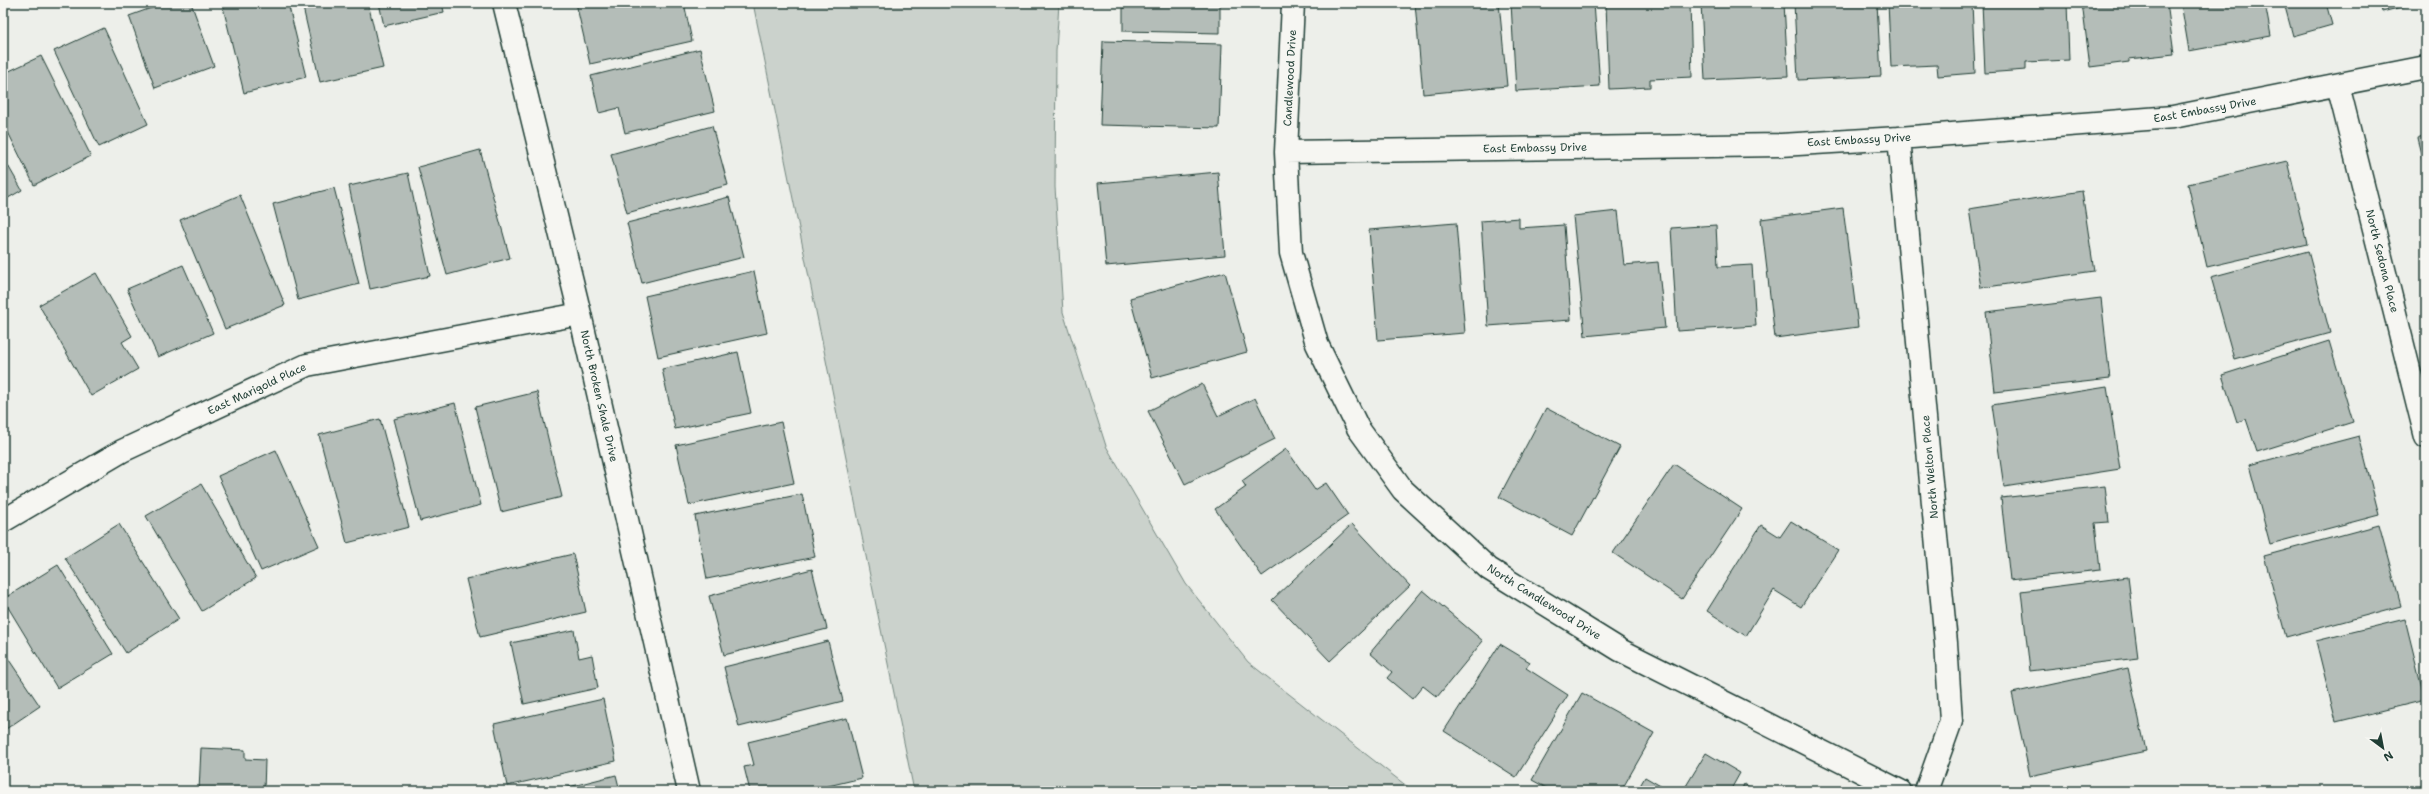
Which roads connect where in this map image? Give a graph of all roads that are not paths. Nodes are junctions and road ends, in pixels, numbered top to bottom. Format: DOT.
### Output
graph roads {
  1 [pos="504,3"];
  2 [pos="1293,3"];
  3 [pos="2426,66"];
  4 [pos="2338,85"];
  5 [pos="1899,138"];
  6 [pos="1286,152"];
  7 [pos="580,314"];
  8 [pos="2426,436"];
  9 [pos="3,521"];
  10 [pos="689,791"];
  11 [pos="1900,791"];
  12 [pos="1926,791"];
  1 -- 7 [label="street, North Broken Shale Drive"];
  2 -- 6 [label="street, Candlewood Drive"];
  3 -- 4 [label="street, East Embassy Drive"];
  4 -- 5 [label="street, East Embassy Drive"];
  4 -- 8 [label="street, North Sedona Place"];
  5 -- 6 [label="street, East Embassy Drive"];
  5 -- 12 [label="street, North Welton Place"];
  6 -- 11 [label="street, North Candlewood Drive"];
  7 -- 9 [label="street, East Marigold Place"];
  7 -- 10 [label="street, North Broken Shale Drive"];
}
